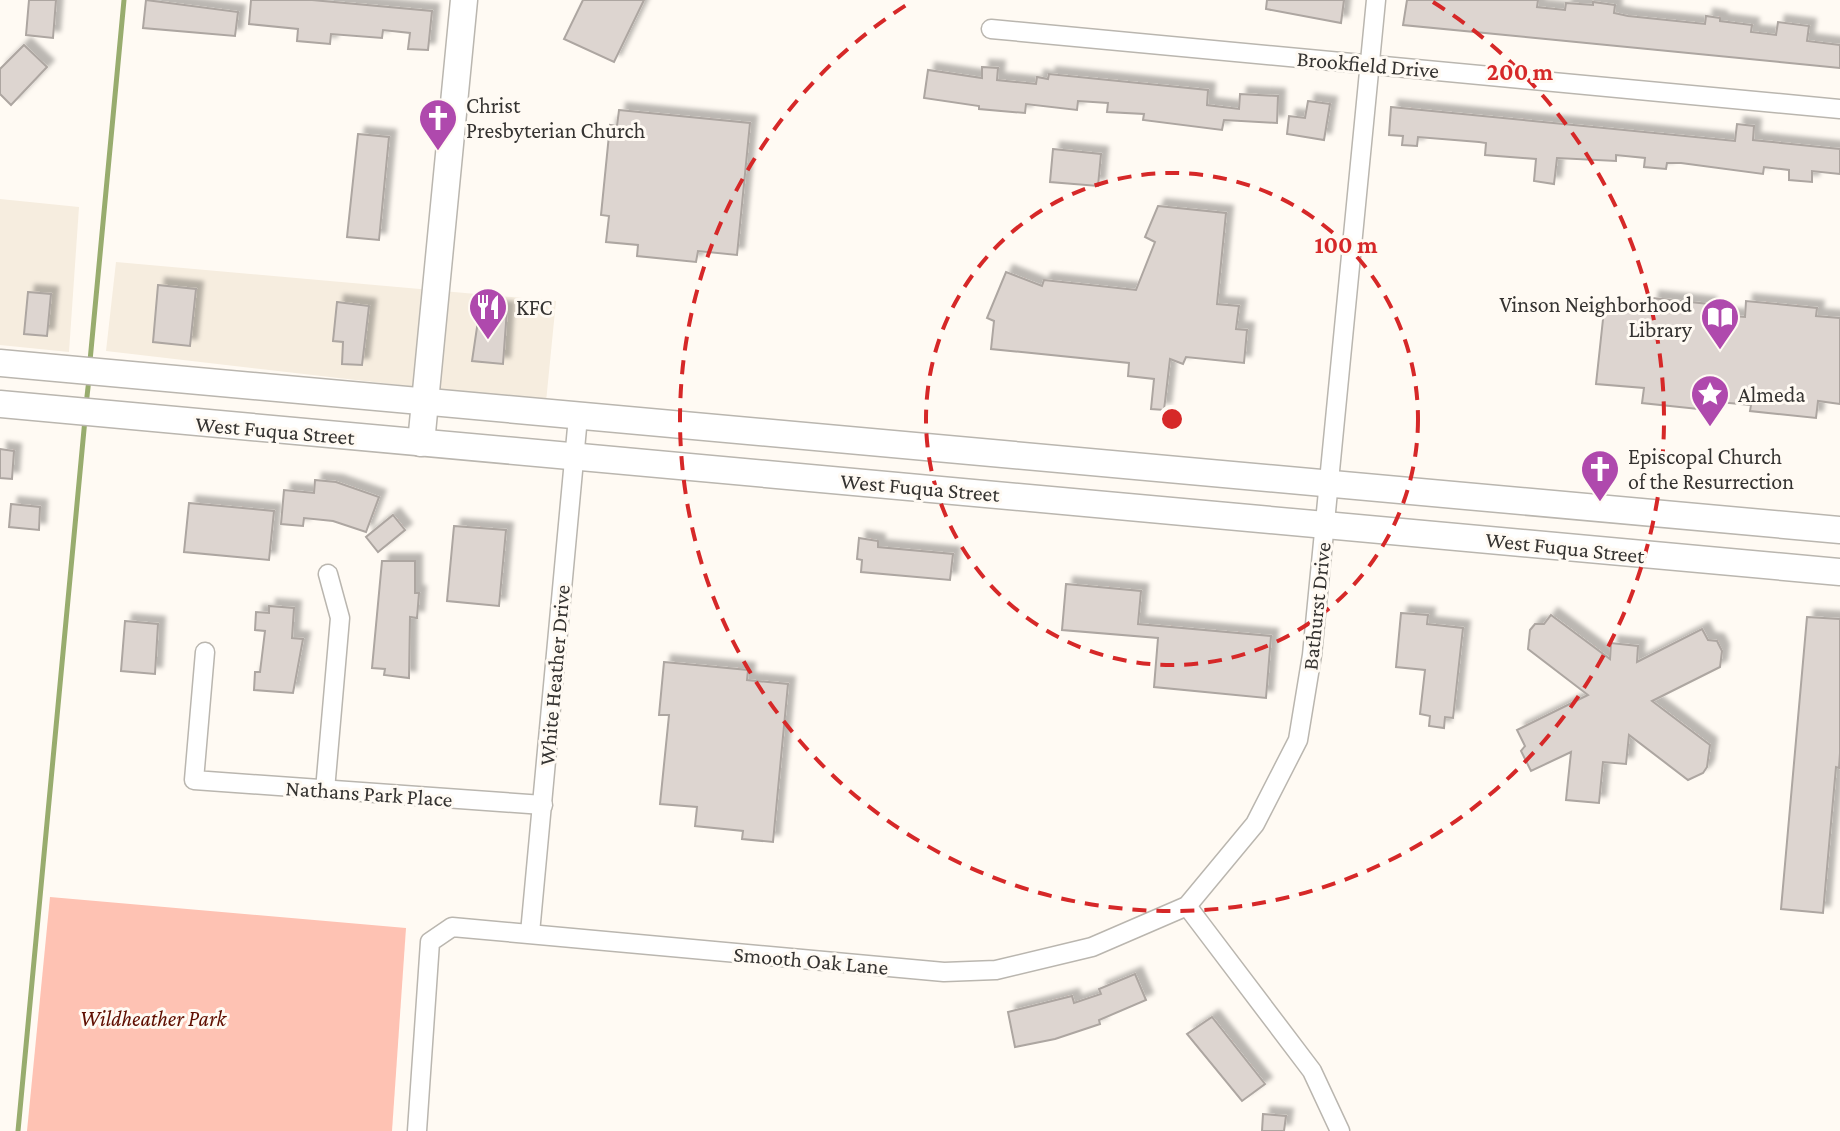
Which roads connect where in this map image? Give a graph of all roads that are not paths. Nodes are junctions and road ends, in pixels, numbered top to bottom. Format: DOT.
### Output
graph roads {
  1 [pos="464,0"];
  2 [pos="1376,0"];
  3 [pos="991,29"];
  4 [pos="1368,64"];
  5 [pos="1840,109"];
  6 [pos="0,363"];
  7 [pos="178,378"];
  8 [pos="424,400"];
  9 [pos="0,404"];
  10 [pos="578,417"];
  11 [pos="172,421"];
  12 [pos="797,437"];
  13 [pos="421,443"];
  14 [pos="574,457"];
  15 [pos="1067,460"];
  16 [pos="794,476"];
  17 [pos="1327,483"];
  18 [pos="1066,500"];
  19 [pos="1722,520"];
  20 [pos="1324,524"];
  21 [pos="1840,530"];
  22 [pos="1719,562"];
  23 [pos="1840,572"];
  24 [pos="328,574"];
  25 [pos="205,652"];
  26 [pos="325,790"];
  27 [pos="543,805"];
  28 [pos="1187,906"];
  29 [pos="530,933"];
  30 [pos="417,1131"];
  31 [pos="1340,1131"];
  1 -- 8 [label="main road"];
  2 -- 4 [label="street, Bathurst Drive"];
  3 -- 4 [label="street, Brookfield Drive"];
  4 -- 5 [label="street, Brookfield Drive"];
  4 -- 17 [label="street, Bathurst Drive"];
  6 -- 7 [label="main road, West Fuqua Street"];
  7 -- 8 [label="main road, West Fuqua Street"];
  7 -- 11 [label="main road"];
  8 -- 10 [label="main road, West Fuqua Street"];
  8 -- 13 [label="main road"];
  9 -- 11 [label="main road, West Fuqua Street"];
  10 -- 12 [label="main road, West Fuqua Street"];
  10 -- 14 [label="street, White Heather Drive"];
  11 -- 13 [label="main road, West Fuqua Street"];
  12 -- 15 [label="main road, West Fuqua Street"];
  12 -- 16 [label="main road"];
  13 -- 14 [label="main road, West Fuqua Street"];
  14 -- 16 [label="main road, West Fuqua Street"];
  14 -- 27 [label="street, White Heather Drive"];
  15 -- 17 [label="main road, West Fuqua Street"];
  15 -- 18 [label="main road"];
  16 -- 18 [label="main road, West Fuqua Street"];
  17 -- 19 [label="main road, West Fuqua Street"];
  17 -- 20 [label="street, Bathurst Drive"];
  18 -- 20 [label="main road, West Fuqua Street"];
  19 -- 21 [label="main road, West Fuqua Street"];
  19 -- 22 [label="main road"];
  20 -- 22 [label="main road, West Fuqua Street"];
  20 -- 28 [label="street, Bathurst Drive"];
  22 -- 23 [label="main road, West Fuqua Street"];
  24 -- 26 [label="street"];
  25 -- 26 [label="street, Nathans Park Place"];
  26 -- 27 [label="street, Nathans Park Place"];
  27 -- 29 [label="street, White Heather Drive"];
  28 -- 29 [label="street, Smooth Oak Lane"];
  28 -- 31 [label="street"];
  29 -- 30 [label="street, Smooth Oak Lane"];
}
